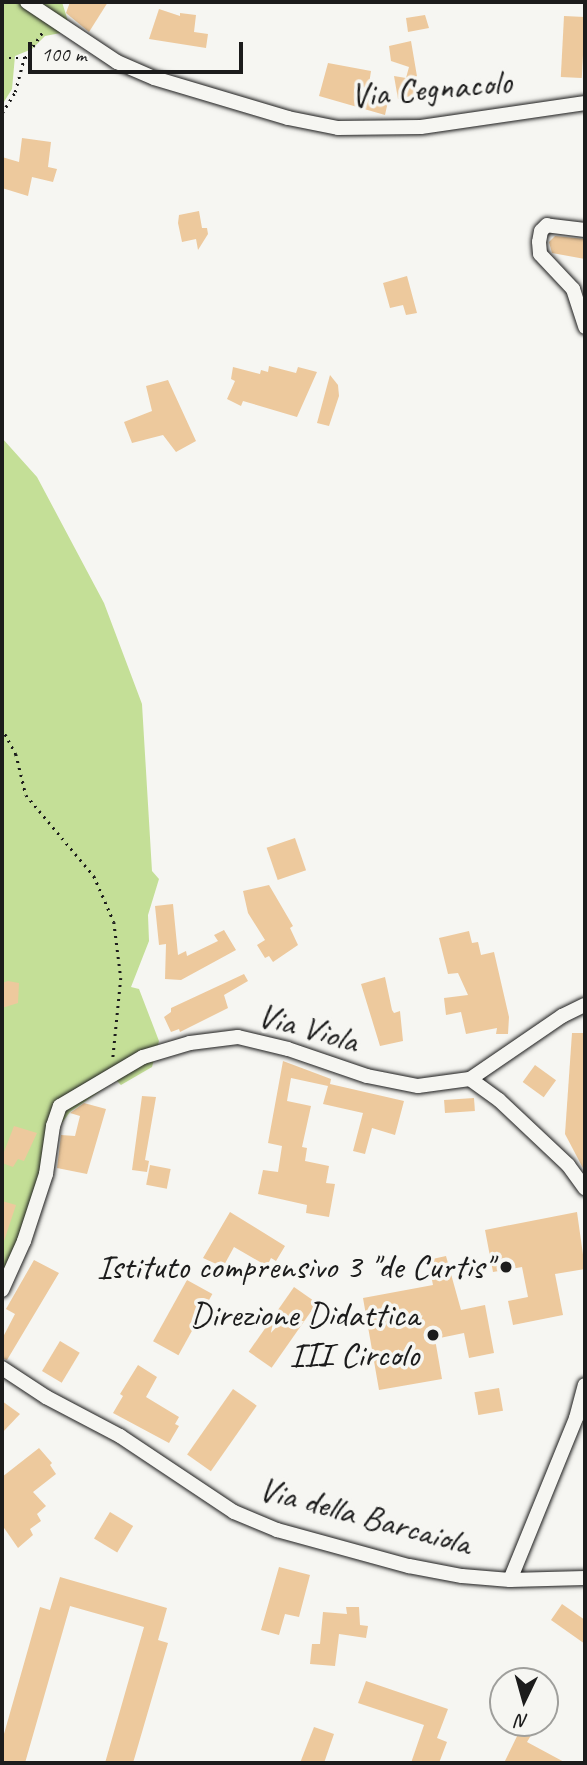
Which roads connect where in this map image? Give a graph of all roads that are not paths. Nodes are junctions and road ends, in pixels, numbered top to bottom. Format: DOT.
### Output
graph roads {
  1 [pos="27,2"];
  2 [pos="585,103"];
  3 [pos="585,230"];
  4 [pos="585,327"];
  5 [pos="585,1005"];
  6 [pos="470,1079"];
  7 [pos="585,1188"];
  8 [pos="2,1290"];
  9 [pos="2,1368"];
  10 [pos="585,1385"];
  11 [pos="585,1578"];
  12 [pos="510,1580"];
  1 -- 2 [label="street, Via Cegnacolo"];
  3 -- 4 [label="street"];
  5 -- 6 [label="street, Via Viola"];
  6 -- 7 [label="street"];
  6 -- 8 [label="street, Via Viola"];
  9 -- 12 [label="street, Via della Barcaiola"];
  10 -- 12 [label="street"];
  11 -- 12 [label="street, Via della Barcaiola"];
}
